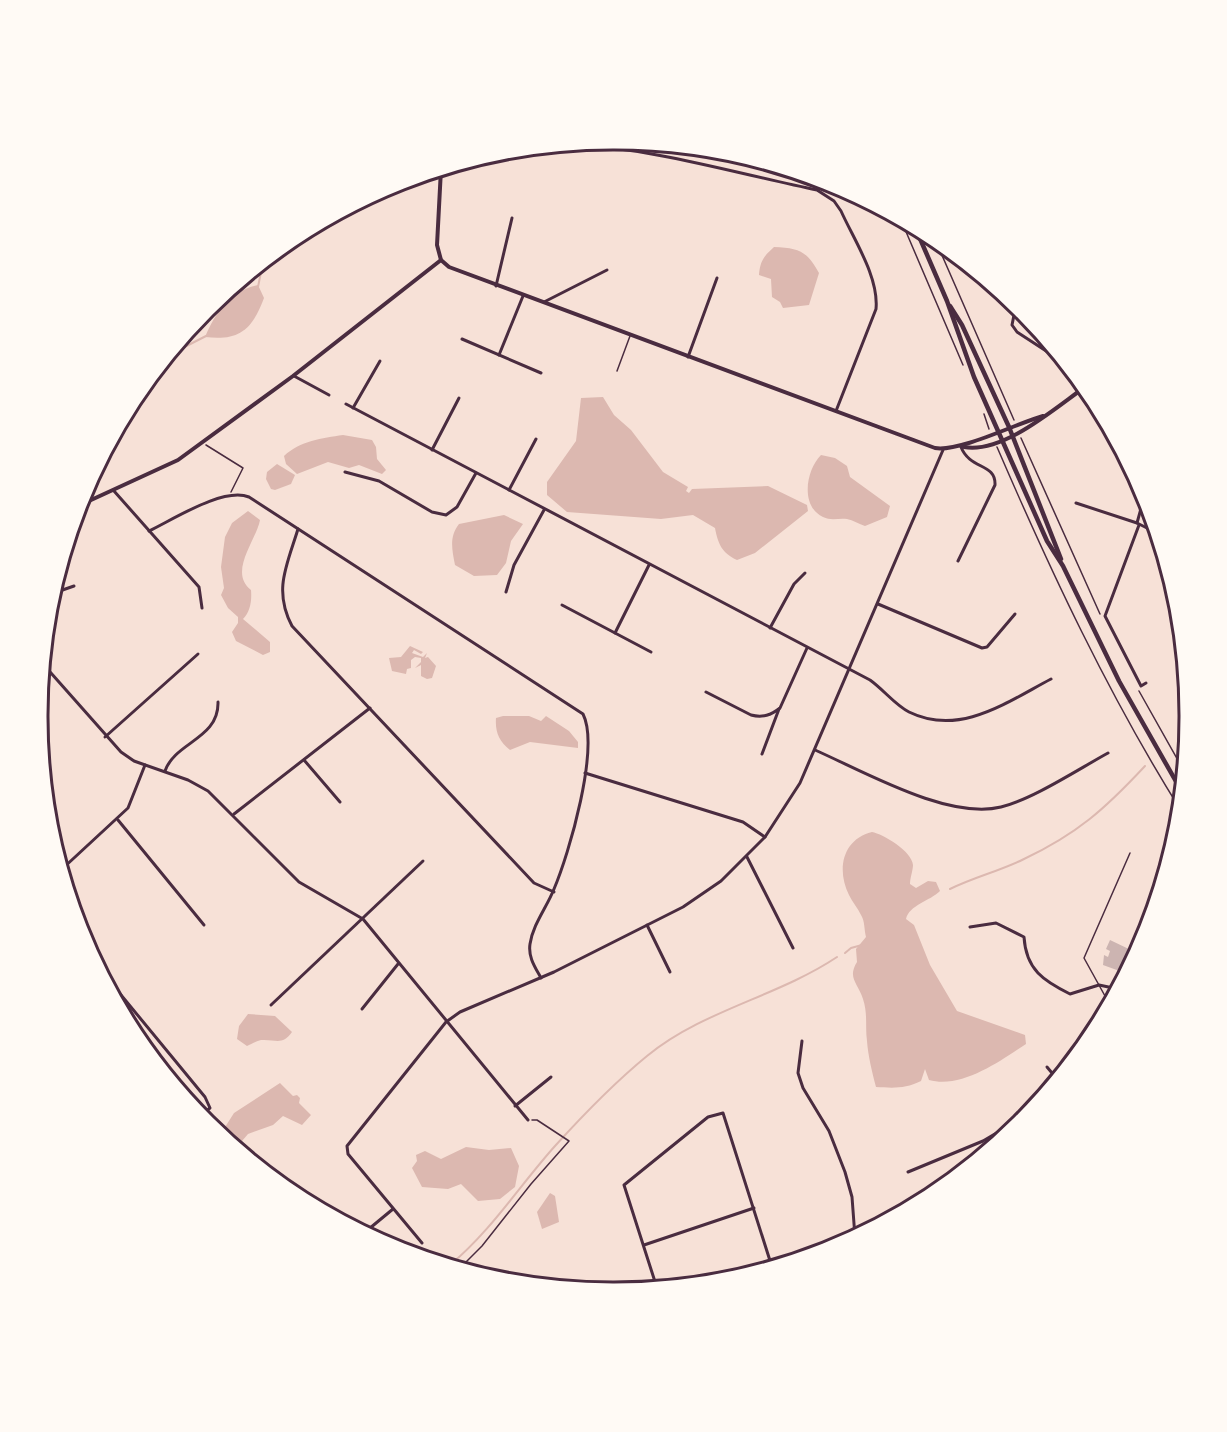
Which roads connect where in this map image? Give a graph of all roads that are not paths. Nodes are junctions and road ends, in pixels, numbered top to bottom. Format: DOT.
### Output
graph roads {
  1 [pos="635,151"];
  2 [pos="441,178"];
  3 [pos="512,218"];
  4 [pos="921,242"];
  5 [pos="441,260"];
  6 [pos="607,270"];
  7 [pos="717,278"];
  8 [pos="496,286"];
  9 [pos="523,296"];
  10 [pos="947,301"];
  11 [pos="542,303"];
  12 [pos="1014,317"];
  13 [pos="630,335"];
  14 [pos="462,339"];
  15 [pos="1044,350"];
  16 [pos="499,355"];
  17 [pos="688,357"];
  18 [pos="380,361"];
  19 [pos="617,371"];
  20 [pos="541,373"];
  21 [pos="293,376"];
  22 [pos="1077,392"];
  23 [pos="329,395"];
  24 [pos="459,398"];
  25 [pos="346,404"];
  26 [pos="353,408"];
  27 [pos="836,411"];
  28 [pos="1043,416"];
  29 [pos="1009,427"];
  30 [pos="998,431"];
  31 [pos="1012,435"];
  32 [pos="537,439"];
  33 [pos="1001,440"];
  34 [pos="962,447"];
  35 [pos="432,450"];
  36 [pos="943,450"];
  37 [pos="345,472"];
  38 [pos="476,473"];
  39 [pos="509,490"];
  40 [pos="114,491"];
  41 [pos="91,501"];
  42 [pos="1076,503"];
  43 [pos="545,509"];
  44 [pos="1141,512"];
  45 [pos="1138,524"];
  46 [pos="298,528"];
  47 [pos="1147,528"];
  48 [pos="149,531"];
  49 [pos="958,561"];
  50 [pos="649,564"];
  51 [pos="1063,566"];
  52 [pos="805,573"];
  53 [pos="74,586"];
  54 [pos="63,590"];
  55 [pos="506,592"];
  56 [pos="878,604"];
  57 [pos="562,605"];
  58 [pos="202,608"];
  59 [pos="1015,614"];
  60 [pos="770,628"];
  61 [pos="615,633"];
  62 [pos="807,648"];
  63 [pos="651,652"];
  64 [pos="198,654"];
  65 [pos="849,670"];
  66 [pos="50,672"];
  67 [pos="1051,679"];
  68 [pos="1146,683"];
  69 [pos="706,692"];
  70 [pos="218,702"];
  71 [pos="370,708"];
  72 [pos="780,708"];
  73 [pos="105,737"];
  74 [pos="815,750"];
  75 [pos="1108,753"];
  76 [pos="762,754"];
  77 [pos="304,760"];
  78 [pos="145,765"];
  79 [pos="165,771"];
  80 [pos="585,773"];
  81 [pos="1175,780"];
  82 [pos="340,802"];
  83 [pos="234,814"];
  84 [pos="118,820"];
  85 [pos="765,837"];
  86 [pos="1130,853"];
  87 [pos="747,857"];
  88 [pos="423,861"];
  89 [pos="68,864"];
  90 [pos="554,892"];
  91 [pos="363,919"];
  92 [pos="204,925"];
  93 [pos="647,925"];
  94 [pos="970,927"];
  95 [pos="793,948"];
  96 [pos="398,964"];
  97 [pos="670,972"];
  98 [pos="541,978"];
  99 [pos="1099,985"];
  100 [pos="1109,987"];
  101 [pos="1105,995"];
  102 [pos="125,1000"];
  103 [pos="271,1005"];
  104 [pos="362,1009"];
  105 [pos="446,1022"];
  106 [pos="802,1041"];
  107 [pos="1047,1067"];
  108 [pos="1052,1073"];
  109 [pos="551,1077"];
  110 [pos="515,1106"];
  111 [pos="208,1110"];
  112 [pos="528,1120"];
  113 [pos="992,1135"];
  114 [pos="908,1172"];
  115 [pos="754,1208"];
  116 [pos="393,1209"];
  117 [pos="372,1227"];
  118 [pos="854,1227"];
  119 [pos="422,1244"];
  120 [pos="644,1245"];
  121 [pos="770,1259"];
  122 [pos="654,1280"];
  1 -- 27 [label="street"];
  2 -- 5 [label="street"];
  3 -- 8 [label="street"];
  4 -- 10 [label="main road"];
  5 -- 8 [label="street"];
  5 -- 21 [label="street"];
  6 -- 11 [label="street"];
  7 -- 17 [label="street"];
  8 -- 9 [label="street"];
  9 -- 11 [label="street"];
  9 -- 16 [label="street"];
  10 -- 29 [label="main road"];
  10 -- 30 [label="main road"];
  11 -- 13 [label="street"];
  12 -- 15 [label="street"];
  13 -- 17 [label="street"];
  13 -- 19 [label="lane"];
  14 -- 16 [label="street"];
  16 -- 20 [label="street"];
  17 -- 27 [label="street"];
  18 -- 26 [label="street"];
  21 -- 23 [label="street"];
  21 -- 40 [label="street"];
  22 -- 28 [label="street"];
  24 -- 35 [label="street"];
  25 -- 26 [label="street"];
  26 -- 35 [label="street"];
  27 -- 36 [label="street"];
  28 -- 29 [label="street"];
  28 -- 31 [label="street"];
  29 -- 30 [label="street"];
  29 -- 31 [label="main road"];
  30 -- 33 [label="main road"];
  30 -- 34 [label="street"];
  31 -- 33 [label="street"];
  31 -- 51 [label="main road"];
  32 -- 39 [label="street"];
  33 -- 34 [label="street"];
  33 -- 51 [label="main road"];
  34 -- 36 [label="street"];
  34 -- 49 [label="street"];
  35 -- 38 [label="street"];
  36 -- 56 [label="street"];
  37 -- 38 [label="street"];
  38 -- 39 [label="street"];
  39 -- 43 [label="street"];
  40 -- 41 [label="street"];
  40 -- 48 [label="street"];
  42 -- 45 [label="street"];
  43 -- 50 [label="street"];
  43 -- 55 [label="street"];
  44 -- 45 [label="street"];
  45 -- 47 [label="street"];
  45 -- 68 [label="street"];
  46 -- 48 [label="street"];
  46 -- 71 [label="street"];
  46 -- 80 [label="street"];
  48 -- 58 [label="street"];
  50 -- 60 [label="street"];
  50 -- 61 [label="street"];
  51 -- 81 [label="main road"];
  52 -- 60 [label="street"];
  53 -- 54 [label="street"];
  56 -- 59 [label="street"];
  56 -- 65 [label="street"];
  57 -- 61 [label="street"];
  60 -- 62 [label="street"];
  61 -- 63 [label="street"];
  62 -- 65 [label="street"];
  62 -- 72 [label="street"];
  64 -- 73 [label="street"];
  65 -- 67 [label="street"];
  65 -- 74 [label="street"];
  66 -- 73 [label="street"];
  69 -- 72 [label="street"];
  70 -- 79 [label="street"];
  71 -- 77 [label="street"];
  71 -- 90 [label="street"];
  72 -- 76 [label="street"];
  73 -- 78 [label="street"];
  74 -- 75 [label="street"];
  74 -- 85 [label="street"];
  77 -- 82 [label="street"];
  77 -- 83 [label="street"];
  78 -- 79 [label="street"];
  78 -- 84 [label="street"];
  79 -- 83 [label="street"];
  80 -- 85 [label="street"];
  80 -- 90 [label="street"];
  83 -- 91 [label="street"];
  84 -- 89 [label="street"];
  84 -- 92 [label="street"];
  85 -- 87 [label="street"];
  86 -- 99 [label="lane"];
  87 -- 93 [label="street"];
  87 -- 95 [label="street"];
  88 -- 91 [label="street"];
  90 -- 98 [label="street"];
  91 -- 96 [label="street"];
  91 -- 103 [label="street"];
  93 -- 97 [label="street"];
  93 -- 98 [label="street"];
  94 -- 99 [label="street"];
  96 -- 104 [label="street"];
  96 -- 105 [label="street"];
  98 -- 105 [label="street"];
  99 -- 100 [label="street"];
  99 -- 101 [label="lane"];
  102 -- 111 [label="street"];
  105 -- 110 [label="street"];
  105 -- 116 [label="street"];
  106 -- 118 [label="street"];
  107 -- 108 [label="street"];
  109 -- 110 [label="street"];
  110 -- 112 [label="street"];
  113 -- 114 [label="street"];
  115 -- 120 [label="street"];
  115 -- 120 [label="street"];
  115 -- 121 [label="street"];
  116 -- 117 [label="street"];
  116 -- 119 [label="street"];
  120 -- 122 [label="street"];
}
